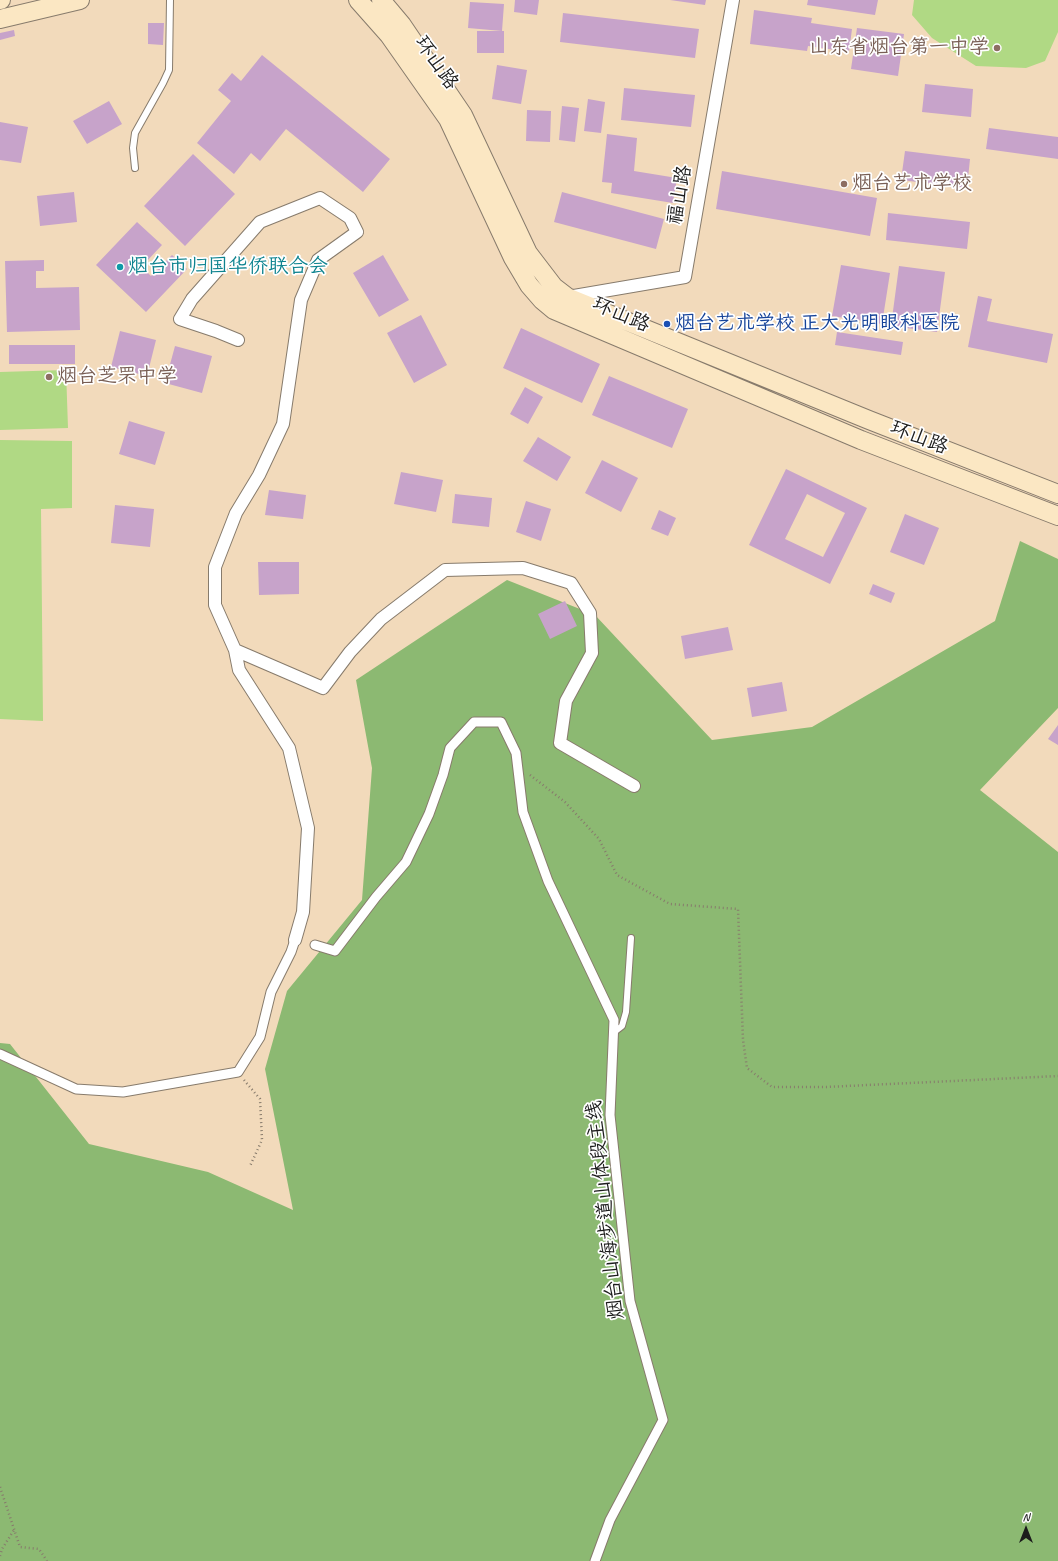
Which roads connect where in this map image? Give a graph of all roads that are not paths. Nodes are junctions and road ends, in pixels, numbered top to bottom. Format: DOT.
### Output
graph roads {
  1 [pos="80,0"];
  2 [pos="170,0"];
  3 [pos="358,0"];
  4 [pos="381,0"];
  5 [pos="733,0"];
  6 [pos="0,18"];
  7 [pos="135,168"];
  8 [pos="567,297"];
  9 [pos="238,340"];
  10 [pos="1058,494"];
  11 [pos="1058,516"];
  12 [pos="235,650"];
  13 [pos="634,786"];
  14 [pos="631,938"];
  15 [pos="295,940"];
  16 [pos="315,945"];
  17 [pos="614,1033"];
  18 [pos="0,1054"];
  19 [pos="595,1561"];
  1 -- 6 [label="main road"];
  2 -- 7 [label="lane"];
  3 -- 11 [label="main road, 环山路"];
  4 -- 8 [label="main road, 环山路"];
  5 -- 8 [label="street, 福山路"];
  8 -- 10 [label="main road, 环山路"];
  9 -- 12 [label="street"];
  12 -- 13 [label="street"];
  12 -- 15 [label="street"];
  14 -- 17 [label="lane"];
  15 -- 18 [label="street"];
  16 -- 17 [label="street, 烟台山海步道山体段主线"];
  17 -- 19 [label="street, 烟台山海步道山体段主线"];
}
